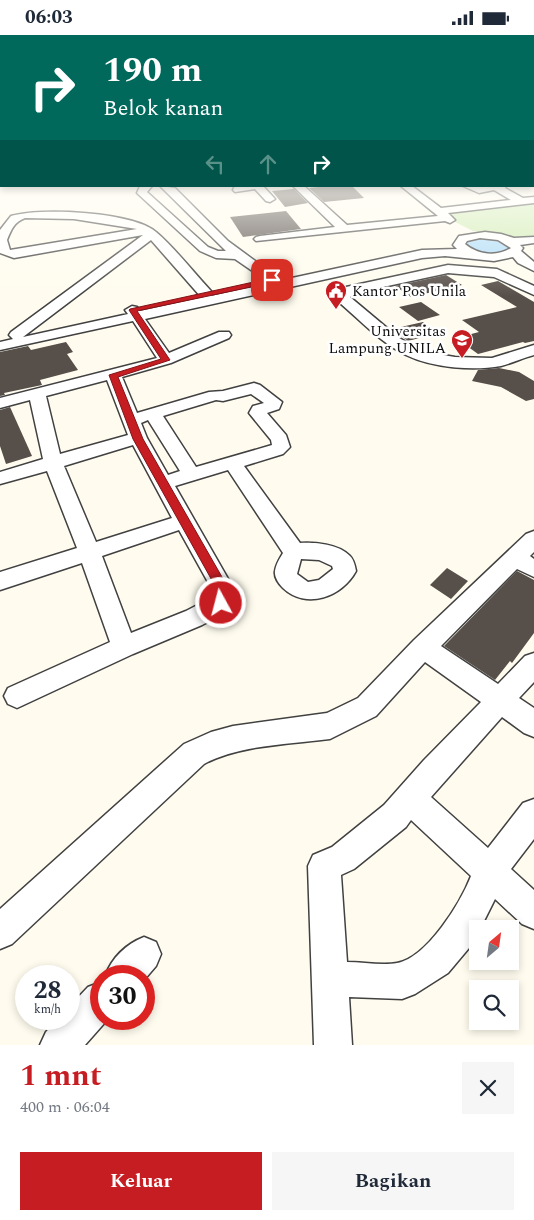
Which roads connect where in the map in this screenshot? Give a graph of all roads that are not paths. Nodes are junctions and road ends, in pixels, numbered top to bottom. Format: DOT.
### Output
graph roads {
  1 [pos="151,201"];
  2 [pos="182,201"];
  3 [pos="313,201"];
  4 [pos="422,201"];
  5 [pos="532,201"];
  6 [pos="522,202"];
  7 [pos="442,216"];
  8 [pos="343,223"];
  9 [pos="150,232"];
  10 [pos="480,235"];
  11 [pos="260,239"];
  12 [pos="461,239"];
  13 [pos="534,240"];
  14 [pos="86,242"];
  15 [pos="162,245"];
  16 [pos="131,249"];
  17 [pos="522,249"];
  18 [pos="422,254"];
  19 [pos="474,254"];
  20 [pos="236,255"];
  21 [pos="495,257"];
  22 [pos="106,262"];
  23 [pos="366,264"];
  24 [pos="448,269"];
  25 [pos="533,271"];
  26 [pos="508,277"];
  27 [pos="273,285"];
  28 [pos="534,291"];
  29 [pos="206,295"];
  30 [pos="134,313"];
  31 [pos="16,335"];
  32 [pos="224,335"];
  33 [pos="0,338"];
  34 [pos="0,346"];
  35 [pos="534,350"];
  36 [pos="166,360"];
  37 [pos="113,375"];
  38 [pos="37,394"];
  39 [pos="0,403"];
  40 [pos="152,413"];
  41 [pos="134,429"];
  42 [pos="53,463"];
  43 [pos="232,463"];
  44 [pos="191,475"];
  45 [pos="0,478"];
  46 [pos="162,483"];
  47 [pos="185,521"];
  48 [pos="534,539"];
  49 [pos="294,551"];
  50 [pos="90,553"];
  51 [pos="524,563"];
  52 [pos="0,581"];
  53 [pos="124,647"];
  54 [pos="423,647"];
  55 [pos="534,664"];
  56 [pos="17,695"];
  57 [pos="501,701"];
  58 [pos="534,724"];
  59 [pos="411,799"];
  60 [pos="534,814"];
  61 [pos="489,872"];
  62 [pos="534,912"];
  63 [pos="0,932"];
  64 [pos="330,979"];
  65 [pos="90,1011"];
  66 [pos="59,1045"];
  67 [pos="333,1045"];
  1 -- 20 [label="street"];
  2 -- 20 [label="street"];
  3 -- 8 [label="street"];
  4 -- 7 [label="lane"];
  5 -- 6 [label="street"];
  6 -- 7 [label="street"];
  7 -- 8 [label="street"];
  7 -- 10 [label="lane"];
  7 -- 12 [label="street"];
  8 -- 11 [label="street"];
  9 -- 14 [label="street"];
  9 -- 14 [label="street"];
  9 -- 15 [label="street"];
  9 -- 16 [label="street"];
  10 -- 12 [label="street"];
  10 -- 17 [label="street"];
  12 -- 19 [label="street"];
  12 -- 23 [label="street"];
  13 -- 17 [label="street"];
  14 -- 22 [label="street"];
  15 -- 16 [label="street"];
  15 -- 29 [label="street"];
  16 -- 22 [label="street"];
  17 -- 21 [label="street"];
  17 -- 25 [label="street"];
  18 -- 19 [label="street"];
  18 -- 23 [label="street"];
  18 -- 24 [label="street"];
  19 -- 21 [label="street"];
  20 -- 27 [label="street"];
  21 -- 25 [label="street"];
  22 -- 31 [label="street"];
  23 -- 27 [label="street"];
  24 -- 26 [label="street"];
  24 -- 35 [label="street"];
  25 -- 26 [label="street"];
  26 -- 28 [label="street"];
  27 -- 29 [label="street"];
  27 -- 30 [label="street"];
  29 -- 30 [label="street"];
  30 -- 31 [label="street"];
  30 -- 34 [label="street"];
  30 -- 36 [label="street"];
  31 -- 33 [label="street"];
  32 -- 36 [label="street"];
  36 -- 37 [label="street"];
  37 -- 38 [label="street"];
  37 -- 41 [label="street"];
  38 -- 39 [label="street"];
  38 -- 42 [label="street"];
  40 -- 41 [label="street"];
  40 -- 43 [label="street"];
  40 -- 44 [label="street"];
  41 -- 42 [label="street"];
  41 -- 46 [label="street"];
  42 -- 45 [label="street"];
  42 -- 50 [label="street"];
  43 -- 44 [label="street"];
  43 -- 49 [label="street"];
  44 -- 46 [label="street"];
  46 -- 47 [label="street"];
  47 -- 50 [label="street"];
  47 -- 53 [label="street"];
  48 -- 51 [label="street"];
  50 -- 52 [label="street"];
  50 -- 53 [label="street"];
  51 -- 54 [label="street"];
  53 -- 56 [label="street"];
  54 -- 57 [label="street"];
  54 -- 63 [label="street"];
  55 -- 57 [label="street"];
  57 -- 58 [label="street"];
  57 -- 59 [label="street"];
  59 -- 61 [label="street"];
  59 -- 64 [label="street"];
  60 -- 61 [label="street"];
  61 -- 62 [label="street"];
  61 -- 64 [label="street"];
  64 -- 67 [label="street"];
  65 -- 66 [label="street"];
}
